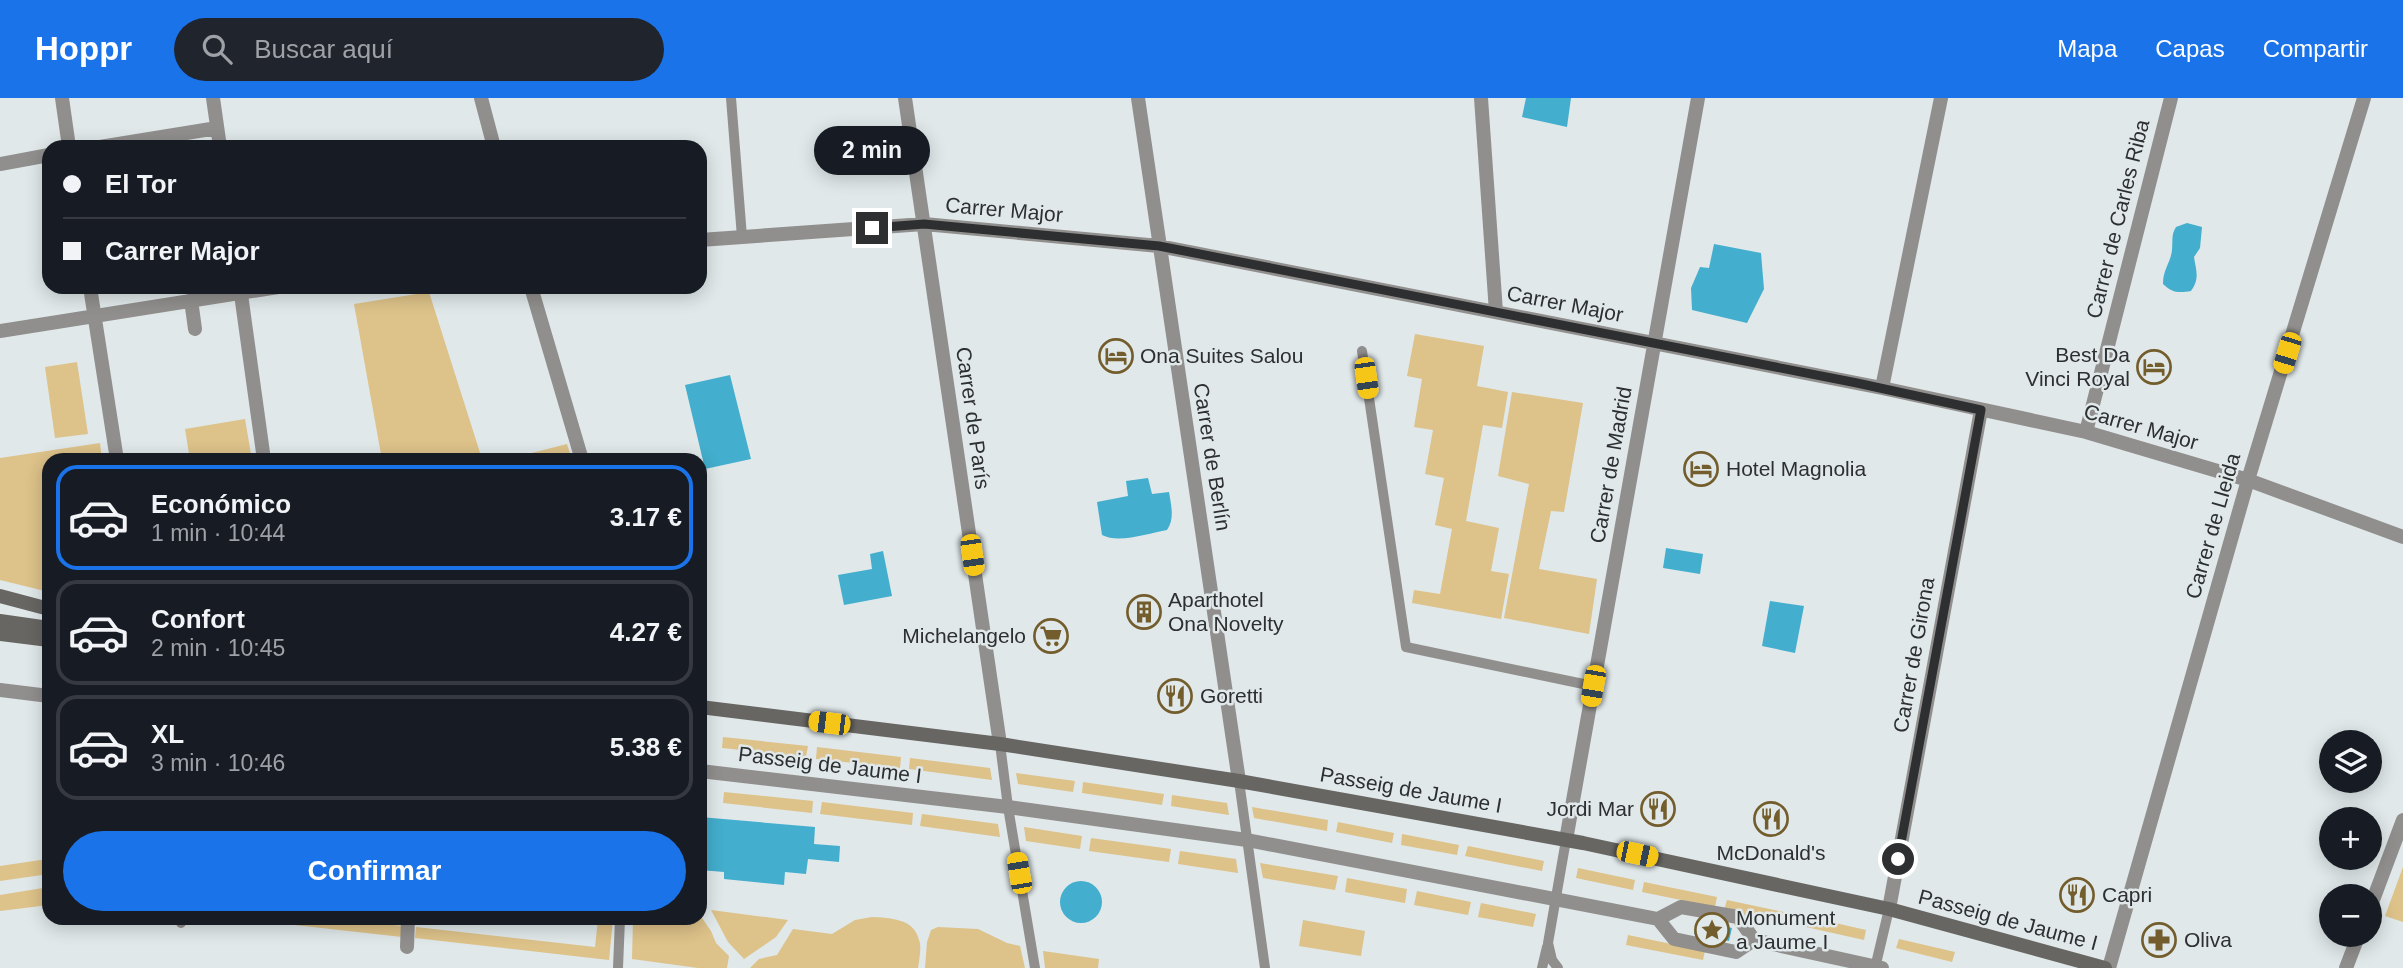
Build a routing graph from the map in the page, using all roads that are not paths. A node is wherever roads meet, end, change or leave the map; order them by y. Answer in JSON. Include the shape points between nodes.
{"nodes":[{"id":1,"x":62,"y":98,"type":"edge"},
{"id":2,"x":213,"y":98,"type":"edge"},
{"id":3,"x":481,"y":98,"type":"edge"},
{"id":4,"x":732,"y":98,"type":"edge"},
{"id":5,"x":905,"y":98,"type":"edge"},
{"id":6,"x":1138,"y":98,"type":"edge"},
{"id":7,"x":1481,"y":98,"type":"edge"},
{"id":8,"x":1699,"y":98,"type":"edge"},
{"id":9,"x":1941,"y":98,"type":"edge"},
{"id":10,"x":2171,"y":98,"type":"edge"},
{"id":11,"x":2364,"y":98,"type":"edge"},
{"id":12,"x":217,"y":128,"type":"junction"},
{"id":13,"x":68,"y":140,"type":"edge"},
{"id":14,"x":143,"y":140,"type":"edge"},
{"id":15,"x":219,"y":140,"type":"edge"},
{"id":16,"x":492,"y":140,"type":"edge"},
{"id":17,"x":42,"y":156,"type":"edge"},
{"id":18,"x":0,"y":164,"type":"edge"},
{"id":19,"x":924,"y":224,"type":"junction"},
{"id":20,"x":742,"y":237,"type":"junction"},
{"id":21,"x":707,"y":240,"type":"edge"},
{"id":22,"x":1159,"y":246,"type":"junction"},
{"id":23,"x":91,"y":294,"type":"edge"},
{"id":24,"x":220,"y":294,"type":"edge"},
{"id":25,"x":241,"y":294,"type":"edge"},
{"id":26,"x":533,"y":294,"type":"edge"},
{"id":27,"x":191,"y":300,"type":"junction"},
{"id":28,"x":1496,"y":312,"type":"junction"},
{"id":29,"x":95,"y":317,"type":"junction"},
{"id":30,"x":195,"y":329,"type":"dead end"},
{"id":31,"x":0,"y":331,"type":"edge"},
{"id":32,"x":1654,"y":344,"type":"junction"},
{"id":33,"x":1362,"y":351,"type":"dead end"},
{"id":34,"x":1882,"y":388,"type":"junction"},
{"id":35,"x":1981,"y":410,"type":"junction"},
{"id":36,"x":2086,"y":432,"type":"junction"},
{"id":37,"x":116,"y":453,"type":"edge"},
{"id":38,"x":263,"y":453,"type":"edge"},
{"id":39,"x":580,"y":453,"type":"edge"},
{"id":40,"x":2248,"y":481,"type":"junction"},
{"id":41,"x":2403,"y":537,"type":"edge"},
{"id":42,"x":0,"y":596,"type":"edge"},
{"id":43,"x":0,"y":606,"type":"edge"},
{"id":44,"x":42,"y":607,"type":"edge"},
{"id":45,"x":42,"y":615,"type":"edge"},
{"id":46,"x":0,"y":621,"type":"edge"},
{"id":47,"x":42,"y":627,"type":"edge"},
{"id":48,"x":0,"y":634,"type":"edge"},
{"id":49,"x":42,"y":639,"type":"edge"},
{"id":50,"x":1593,"y":686,"type":"junction"},
{"id":51,"x":0,"y":690,"type":"edge"},
{"id":52,"x":42,"y":695,"type":"edge"},
{"id":53,"x":707,"y":709,"type":"edge"},
{"id":54,"x":1000,"y":744,"type":"junction"},
{"id":55,"x":707,"y":772,"type":"edge"},
{"id":56,"x":1239,"y":781,"type":"junction"},
{"id":57,"x":1007,"y":807,"type":"junction"},
{"id":58,"x":2403,"y":820,"type":"edge"},
{"id":59,"x":1247,"y":840,"type":"junction"},
{"id":60,"x":1566,"y":840,"type":"junction"},
{"id":61,"x":2379,"y":884,"type":"edge"},
{"id":62,"x":1555,"y":898,"type":"junction"},
{"id":63,"x":1889,"y":909,"type":"junction"},
{"id":64,"x":1658,"y":919,"type":"junction"},
{"id":65,"x":408,"y":925,"type":"edge"},
{"id":66,"x":620,"y":925,"type":"edge"},
{"id":67,"x":1754,"y":940,"type":"junction"},
{"id":68,"x":1548,"y":943,"type":"junction"},
{"id":69,"x":407,"y":947,"type":"dead end"},
{"id":70,"x":2354,"y":947,"type":"edge"},
{"id":71,"x":1878,"y":967,"type":"edge"},
{"id":72,"x":618,"y":968,"type":"edge"},
{"id":73,"x":1035,"y":968,"type":"edge"},
{"id":74,"x":1265,"y":968,"type":"edge"},
{"id":75,"x":1542,"y":968,"type":"edge"},
{"id":76,"x":1558,"y":968,"type":"edge"},
{"id":77,"x":2107,"y":968,"type":"edge"},
{"id":78,"x":2346,"y":968,"type":"edge"}],
"edges":[{"from":1,"to":13,"type":"street"},
{"from":2,"to":12,"type":"street"},
{"from":3,"to":16,"type":"street"},
{"from":4,"to":20,"type":"lane"},
{"from":5,"to":19,"type":"street","name":"Carrer de París"},
{"from":6,"to":22,"type":"street","name":"Carrer de Berlín"},
{"from":7,"to":28,"type":"street"},
{"from":8,"to":32,"type":"street","name":"Carrer de Madrid"},
{"from":9,"to":34,"type":"street"},
{"from":10,"to":36,"type":"street","name":"Carrer de Carles Riba"},
{"from":11,"to":40,"type":"street","name":"Carrer de Lleida"},
{"from":12,"to":14,"type":"street"},
{"from":12,"to":15,"type":"street"},
{"from":17,"to":18,"type":"street"},
{"from":19,"to":20,"type":"street","name":"Carrer Major"},
{"from":19,"to":22,"type":"street","name":"Carrer Major"},
{"from":19,"to":54,"type":"street","name":"Carrer de París"},
{"from":20,"to":21,"type":"street","name":"Carrer Major"},
{"from":22,"to":28,"type":"street","name":"Carrer Major"},
{"from":22,"to":56,"type":"street","name":"Carrer de Berlín"},
{"from":23,"to":29,"type":"street"},
{"from":24,"to":27,"type":"street"},
{"from":25,"to":38,"type":"street"},
{"from":26,"to":39,"type":"street"},
{"from":27,"to":29,"type":"street"},
{"from":27,"to":30,"type":"street"},
{"from":28,"to":32,"type":"street","name":"Carrer Major"},
{"from":29,"to":31,"type":"street"},
{"from":29,"to":37,"type":"street"},
{"from":32,"to":34,"type":"street","name":"Carrer Major"},
{"from":32,"to":50,"type":"street","name":"Carrer de Madrid"},
{"from":33,"to":50,"type":"lane","via":[[1406,648]]},
{"from":34,"to":35,"type":"street","name":"Carrer Major"},
{"from":35,"to":36,"type":"street","name":"Carrer Major"},
{"from":35,"to":63,"type":"street","name":"Carrer de Girona"},
{"from":36,"to":40,"type":"street","name":"Carrer Major"},
{"from":40,"to":41,"type":"street","name":"Carrer Major"},
{"from":40,"to":77,"type":"street","name":"Carrer de Lleida"},
{"from":42,"to":44,"type":"street"},
{"from":43,"to":45,"type":"street"},
{"from":46,"to":47,"type":"street"},
{"from":48,"to":49,"type":"street"},
{"from":50,"to":60,"type":"street","name":"Carrer de Madrid"},
{"from":51,"to":52,"type":"street"},
{"from":53,"to":54,"type":"street","name":"Passeig de Jaume I"},
{"from":54,"to":56,"type":"street","name":"Passeig de Jaume I"},
{"from":54,"to":57,"type":"lane"},
{"from":55,"to":57,"type":"street","name":"Passeig de Jaume I"},
{"from":56,"to":59,"type":"lane"},
{"from":56,"to":60,"type":"street","name":"Passeig de Jaume I"},
{"from":57,"to":59,"type":"street","name":"Passeig de Jaume I"},
{"from":57,"to":73,"type":"lane"},
{"from":58,"to":61,"type":"street"},
{"from":59,"to":62,"type":"street","name":"Passeig de Jaume I"},
{"from":59,"to":74,"type":"lane"},
{"from":60,"to":62,"type":"lane"},
{"from":60,"to":63,"type":"street","name":"Passeig de Jaume I"},
{"from":62,"to":64,"type":"street","name":"Passeig de Jaume I"},
{"from":62,"to":68,"type":"lane"},
{"from":63,"to":71,"type":"lane"},
{"from":63,"to":77,"type":"street","name":"Passeig de Jaume I"},
{"from":64,"to":67,"type":"street","name":"Passeig de Jaume I","via":[[1674,939],[1736,952]]},
{"from":64,"to":67,"type":"street","name":"Passeig de Jaume I","via":[[1681,907],[1738,917]]},
{"from":65,"to":69,"type":"street"},
{"from":66,"to":72,"type":"lane"},
{"from":67,"to":71,"type":"street","name":"Passeig de Jaume I"},
{"from":68,"to":75,"type":"lane"},
{"from":68,"to":76,"type":"lane"},
{"from":70,"to":78,"type":"street"}]}
